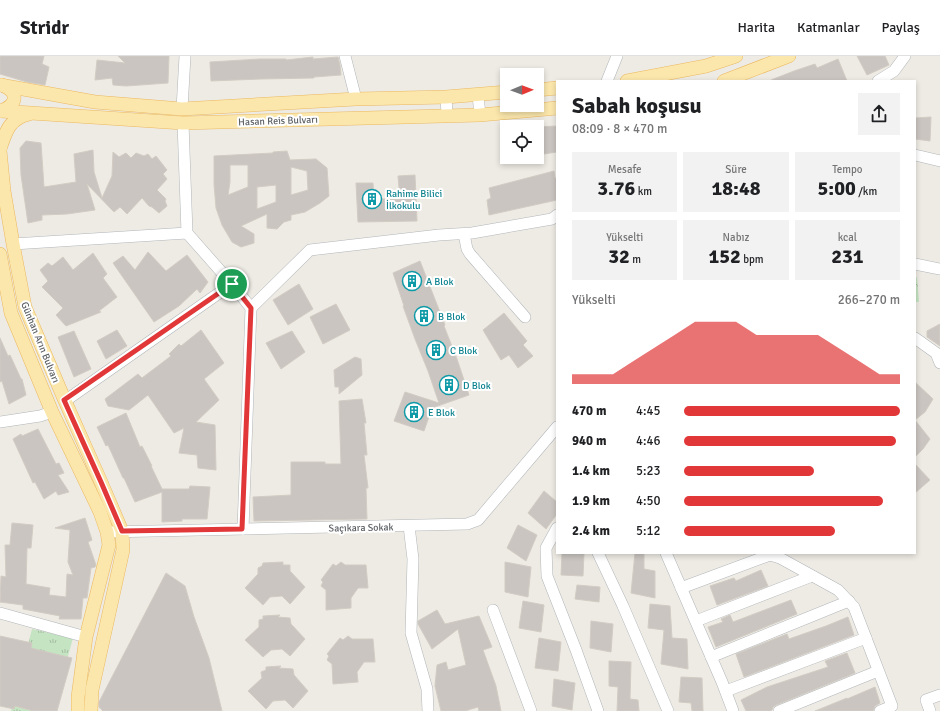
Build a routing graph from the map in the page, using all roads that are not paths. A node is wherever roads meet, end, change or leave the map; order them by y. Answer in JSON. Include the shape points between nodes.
{"nodes":[{"id":1,"x":185,"y":56,"type":"edge"},
{"id":2,"x":345,"y":56,"type":"edge"},
{"id":3,"x":617,"y":56,"type":"edge"},
{"id":4,"x":736,"y":56,"type":"edge"},
{"id":5,"x":789,"y":56,"type":"edge"},
{"id":6,"x":903,"y":57,"type":"edge"},
{"id":7,"x":606,"y":80,"type":"edge"},
{"id":8,"x":632,"y":80,"type":"edge"},
{"id":9,"x":727,"y":80,"type":"edge"},
{"id":10,"x":880,"y":80,"type":"edge"},
{"id":11,"x":1,"y":85,"type":"edge"},
{"id":12,"x":556,"y":88,"type":"edge"},
{"id":13,"x":544,"y":89,"type":"edge"},
{"id":14,"x":500,"y":93,"type":"edge"},
{"id":15,"x":478,"y":95,"type":"junction"},
{"id":16,"x":446,"y":97,"type":"junction"},
{"id":17,"x":356,"y":99,"type":"junction"},
{"id":18,"x":182,"y":108,"type":"junction"},
{"id":19,"x":556,"y":108,"type":"edge"},
{"id":20,"x":6,"y":109,"type":"edge"},
{"id":21,"x":34,"y":113,"type":"junction"},
{"id":22,"x":447,"y":115,"type":"junction"},
{"id":23,"x":480,"y":115,"type":"junction"},
{"id":24,"x":183,"y":123,"type":"junction"},
{"id":25,"x":0,"y":149,"type":"edge"},
{"id":26,"x":916,"y":155,"type":"edge"},
{"id":27,"x":940,"y":161,"type":"edge"},
{"id":28,"x":556,"y":216,"type":"edge"},
{"id":29,"x":187,"y":233,"type":"junction"},
{"id":30,"x":464,"y":234,"type":"junction"},
{"id":31,"x":13,"y":244,"type":"junction"},
{"id":32,"x":0,"y":254,"type":"edge"},
{"id":33,"x":916,"y":264,"type":"edge"},
{"id":34,"x":940,"y":269,"type":"edge"},
{"id":35,"x":232,"y":284,"type":"junction"},
{"id":36,"x":251,"y":308,"type":"junction"},
{"id":37,"x":525,"y":317,"type":"dead end"},
{"id":38,"x":916,"y":339,"type":"edge"},
{"id":39,"x":940,"y":363,"type":"edge"},
{"id":40,"x":64,"y":400,"type":"junction"},
{"id":41,"x":52,"y":412,"type":"junction"},
{"id":42,"x":0,"y":422,"type":"edge"},
{"id":43,"x":556,"y":428,"type":"edge"},
{"id":44,"x":409,"y":526,"type":"junction"},
{"id":45,"x":242,"y":529,"type":"junction"},
{"id":46,"x":556,"y":530,"type":"edge"},
{"id":47,"x":122,"y":531,"type":"junction"},
{"id":48,"x":107,"y":532,"type":"junction"},
{"id":49,"x":598,"y":554,"type":"edge"},
{"id":50,"x":666,"y":554,"type":"edge"},
{"id":51,"x":812,"y":576,"type":"junction"},
{"id":52,"x":681,"y":588,"type":"junction"},
{"id":53,"x":849,"y":602,"type":"junction"},
{"id":54,"x":493,"y":610,"type":"dead end"},
{"id":55,"x":0,"y":613,"type":"edge"},
{"id":56,"x":696,"y":621,"type":"junction"},
{"id":57,"x":86,"y":637,"type":"junction"},
{"id":58,"x":866,"y":638,"type":"junction"},
{"id":59,"x":711,"y":657,"type":"junction"},
{"id":60,"x":878,"y":671,"type":"junction"},
{"id":61,"x":726,"y":692,"type":"junction"},
{"id":62,"x":940,"y":695,"type":"edge"},
{"id":63,"x":78,"y":711,"type":"edge"},
{"id":64,"x":91,"y":711,"type":"edge"},
{"id":65,"x":428,"y":711,"type":"edge"},
{"id":66,"x":531,"y":711,"type":"edge"},
{"id":67,"x":598,"y":711,"type":"edge"},
{"id":68,"x":668,"y":711,"type":"edge"},
{"id":69,"x":733,"y":711,"type":"edge"},
{"id":70,"x":779,"y":711,"type":"edge"},
{"id":71,"x":880,"y":711,"type":"edge"},
{"id":72,"x":930,"y":711,"type":"edge"}],
"edges":[{"from":1,"to":18,"type":"street"},
{"from":2,"to":17,"type":"street"},
{"from":3,"to":7,"type":"street"},
{"from":4,"to":8,"type":"main road","via":[[706,66]]},
{"from":5,"to":9,"type":"main road"},
{"from":6,"to":10,"type":"street","via":[[894,71]]},
{"from":11,"to":18,"type":"main road","name":"Hasan Reis Bulvarı","via":[[95,102]]},
{"from":11,"to":20,"type":"main road","via":[[11,90],[14,95]]},
{"from":12,"to":13,"type":"main road"},
{"from":14,"to":15,"type":"main road","name":"Hasan Reis Bulvarı"},
{"from":15,"to":16,"type":"main road","name":"Hasan Reis Bulvarı"},
{"from":15,"to":23,"type":"street"},
{"from":16,"to":17,"type":"main road","name":"Hasan Reis Bulvarı"},
{"from":16,"to":22,"type":"street"},
{"from":17,"to":18,"type":"main road","name":"Hasan Reis Bulvarı"},
{"from":19,"to":23,"type":"main road","name":"Hasan Reis Bulvarı"},
{"from":20,"to":21,"type":"main road","name":"Hasan Reis Bulvarı"},
{"from":20,"to":25,"type":"main road"},
{"from":21,"to":24,"type":"main road","name":"Hasan Reis Bulvarı"},
{"from":21,"to":25,"type":"main road","name":"Günhan Arın Bulvarı","via":[[13,121],[6,131]]},
{"from":22,"to":23,"type":"main road","name":"Hasan Reis Bulvarı"},
{"from":22,"to":24,"type":"main road","name":"Hasan Reis Bulvarı"},
{"from":24,"to":29,"type":"street"},
{"from":25,"to":31,"type":"main road","name":"Günhan Arın Bulvarı"},
{"from":26,"to":27,"type":"street"},
{"from":28,"to":30,"type":"street"},
{"from":29,"to":31,"type":"street"},
{"from":29,"to":35,"type":"street"},
{"from":30,"to":36,"type":"street","via":[[439,234],[310,250]]},
{"from":30,"to":37,"type":"street","via":[[470,254]]},
{"from":31,"to":40,"type":"main road","name":"Günhan Arın Bulvarı","via":[[25,307]]},
{"from":32,"to":41,"type":"main road","name":"Günhan Arın Bulvarı","via":[[11,313]]},
{"from":33,"to":34,"type":"street"},
{"from":35,"to":36,"type":"street"},
{"from":35,"to":40,"type":"street"},
{"from":36,"to":45,"type":"street"},
{"from":38,"to":39,"type":"street","via":[[936,353]]},
{"from":40,"to":47,"type":"main road","name":"Günhan Arın Bulvarı"},
{"from":41,"to":42,"type":"street"},
{"from":41,"to":48,"type":"main road","name":"Günhan Arın Bulvarı"},
{"from":43,"to":44,"type":"street","name":"Saçıkara Sokak","via":[[478,520],[467,524]]},
{"from":44,"to":45,"type":"street","name":"Saçıkara Sokak"},
{"from":44,"to":65,"type":"street","via":[[413,559],[411,633],[427,689]]},
{"from":45,"to":47,"type":"street","name":"Saçıkara Sokak"},
{"from":46,"to":67,"type":"street","via":[[546,548],[547,576]]},
{"from":47,"to":48,"type":"street","name":"Saçıkara Sokak"},
{"from":47,"to":64,"type":"main road","name":"Günhan Arın Bulvarı","via":[[124,550],[92,690]]},
{"from":48,"to":57,"type":"main road","name":"Günhan Arın Bulvarı","via":[[110,545]]},
{"from":49,"to":68,"type":"street"},
{"from":50,"to":52,"type":"street"},
{"from":51,"to":52,"type":"street","via":[[770,555]]},
{"from":51,"to":53,"type":"street","via":[[838,590]]},
{"from":51,"to":56,"type":"street"},
{"from":52,"to":56,"type":"street"},
{"from":53,"to":58,"type":"street","via":[[854,607]]},
{"from":53,"to":59,"type":"street"},
{"from":54,"to":66,"type":"street"},
{"from":55,"to":57,"type":"street"},
{"from":56,"to":59,"type":"street"},
{"from":57,"to":63,"type":"main road","name":"Günhan Arın Bulvarı"},
{"from":58,"to":60,"type":"street"},
{"from":58,"to":61,"type":"street"},
{"from":59,"to":61,"type":"street"},
{"from":60,"to":70,"type":"street"},
{"from":60,"to":71,"type":"street","via":[[892,706]]},
{"from":61,"to":69,"type":"street"},
{"from":62,"to":72,"type":"street","via":[[926,700]]}]}
